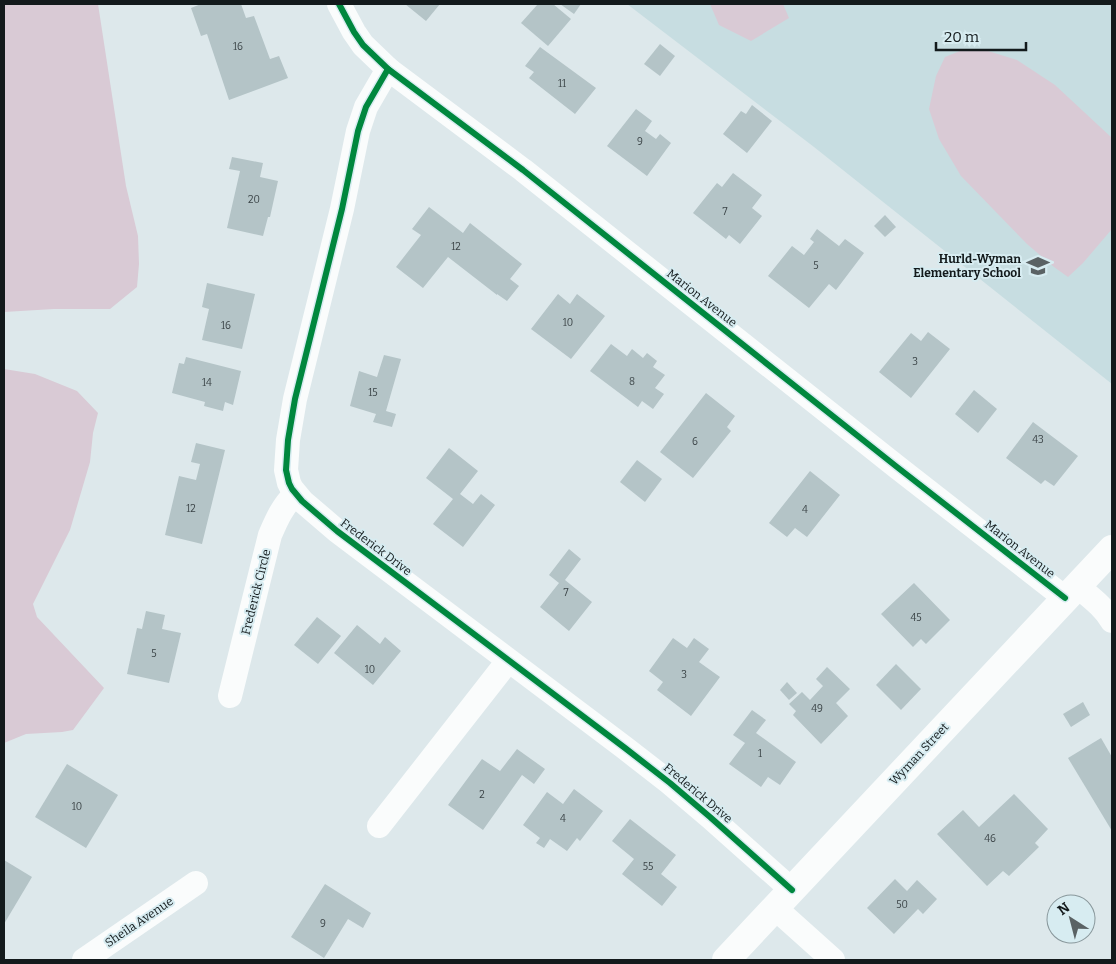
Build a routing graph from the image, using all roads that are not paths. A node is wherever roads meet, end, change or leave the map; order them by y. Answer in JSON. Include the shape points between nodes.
{"nodes":[{"id":1,"x":339,"y":4,"type":"edge"},
{"id":2,"x":388,"y":69,"type":"junction"},
{"id":3,"x":295,"y":494,"type":"junction"},
{"id":4,"x":1112,"y":549,"type":"edge"},
{"id":5,"x":1071,"y":592,"type":"junction"},
{"id":6,"x":1112,"y":621,"type":"edge"},
{"id":7,"x":508,"y":661,"type":"junction"},
{"id":8,"x":230,"y":696,"type":"dead end"},
{"id":9,"x":379,"y":826,"type":"dead end"},
{"id":10,"x":196,"y":883,"type":"dead end"},
{"id":11,"x":783,"y":899,"type":"junction"},
{"id":12,"x":84,"y":960,"type":"edge"},
{"id":13,"x":726,"y":960,"type":"edge"},
{"id":14,"x":833,"y":960,"type":"edge"}],
"edges":[{"from":1,"to":2,"type":"street","name":"Marion Avenue","via":[[363,44]]},
{"from":2,"to":3,"type":"street","name":"Frederick Drive","via":[[366,107],[358,131],[295,400],[286,470]]},
{"from":2,"to":5,"type":"street","name":"Marion Avenue","via":[[523,170],[889,461]]},
{"from":3,"to":7,"type":"street","name":"Frederick Drive","via":[[337,531]]},
{"from":3,"to":8,"type":"street","name":"Frederick Circle","via":[[280,512],[270,535]]},
{"from":4,"to":5,"type":"street","name":"Wyman Street"},
{"from":5,"to":6,"type":"street","name":"Marion Avenue","via":[[1098,603]]},
{"from":5,"to":11,"type":"street","name":"Wyman Street"},
{"from":7,"to":9,"type":"street"},
{"from":7,"to":11,"type":"street","name":"Frederick Drive","via":[[670,783]]},
{"from":10,"to":12,"type":"street","name":"Sheila Avenue"},
{"from":11,"to":13,"type":"street","name":"Wyman Street"},
{"from":11,"to":14,"type":"street","name":"Frederick Drive"}]}
